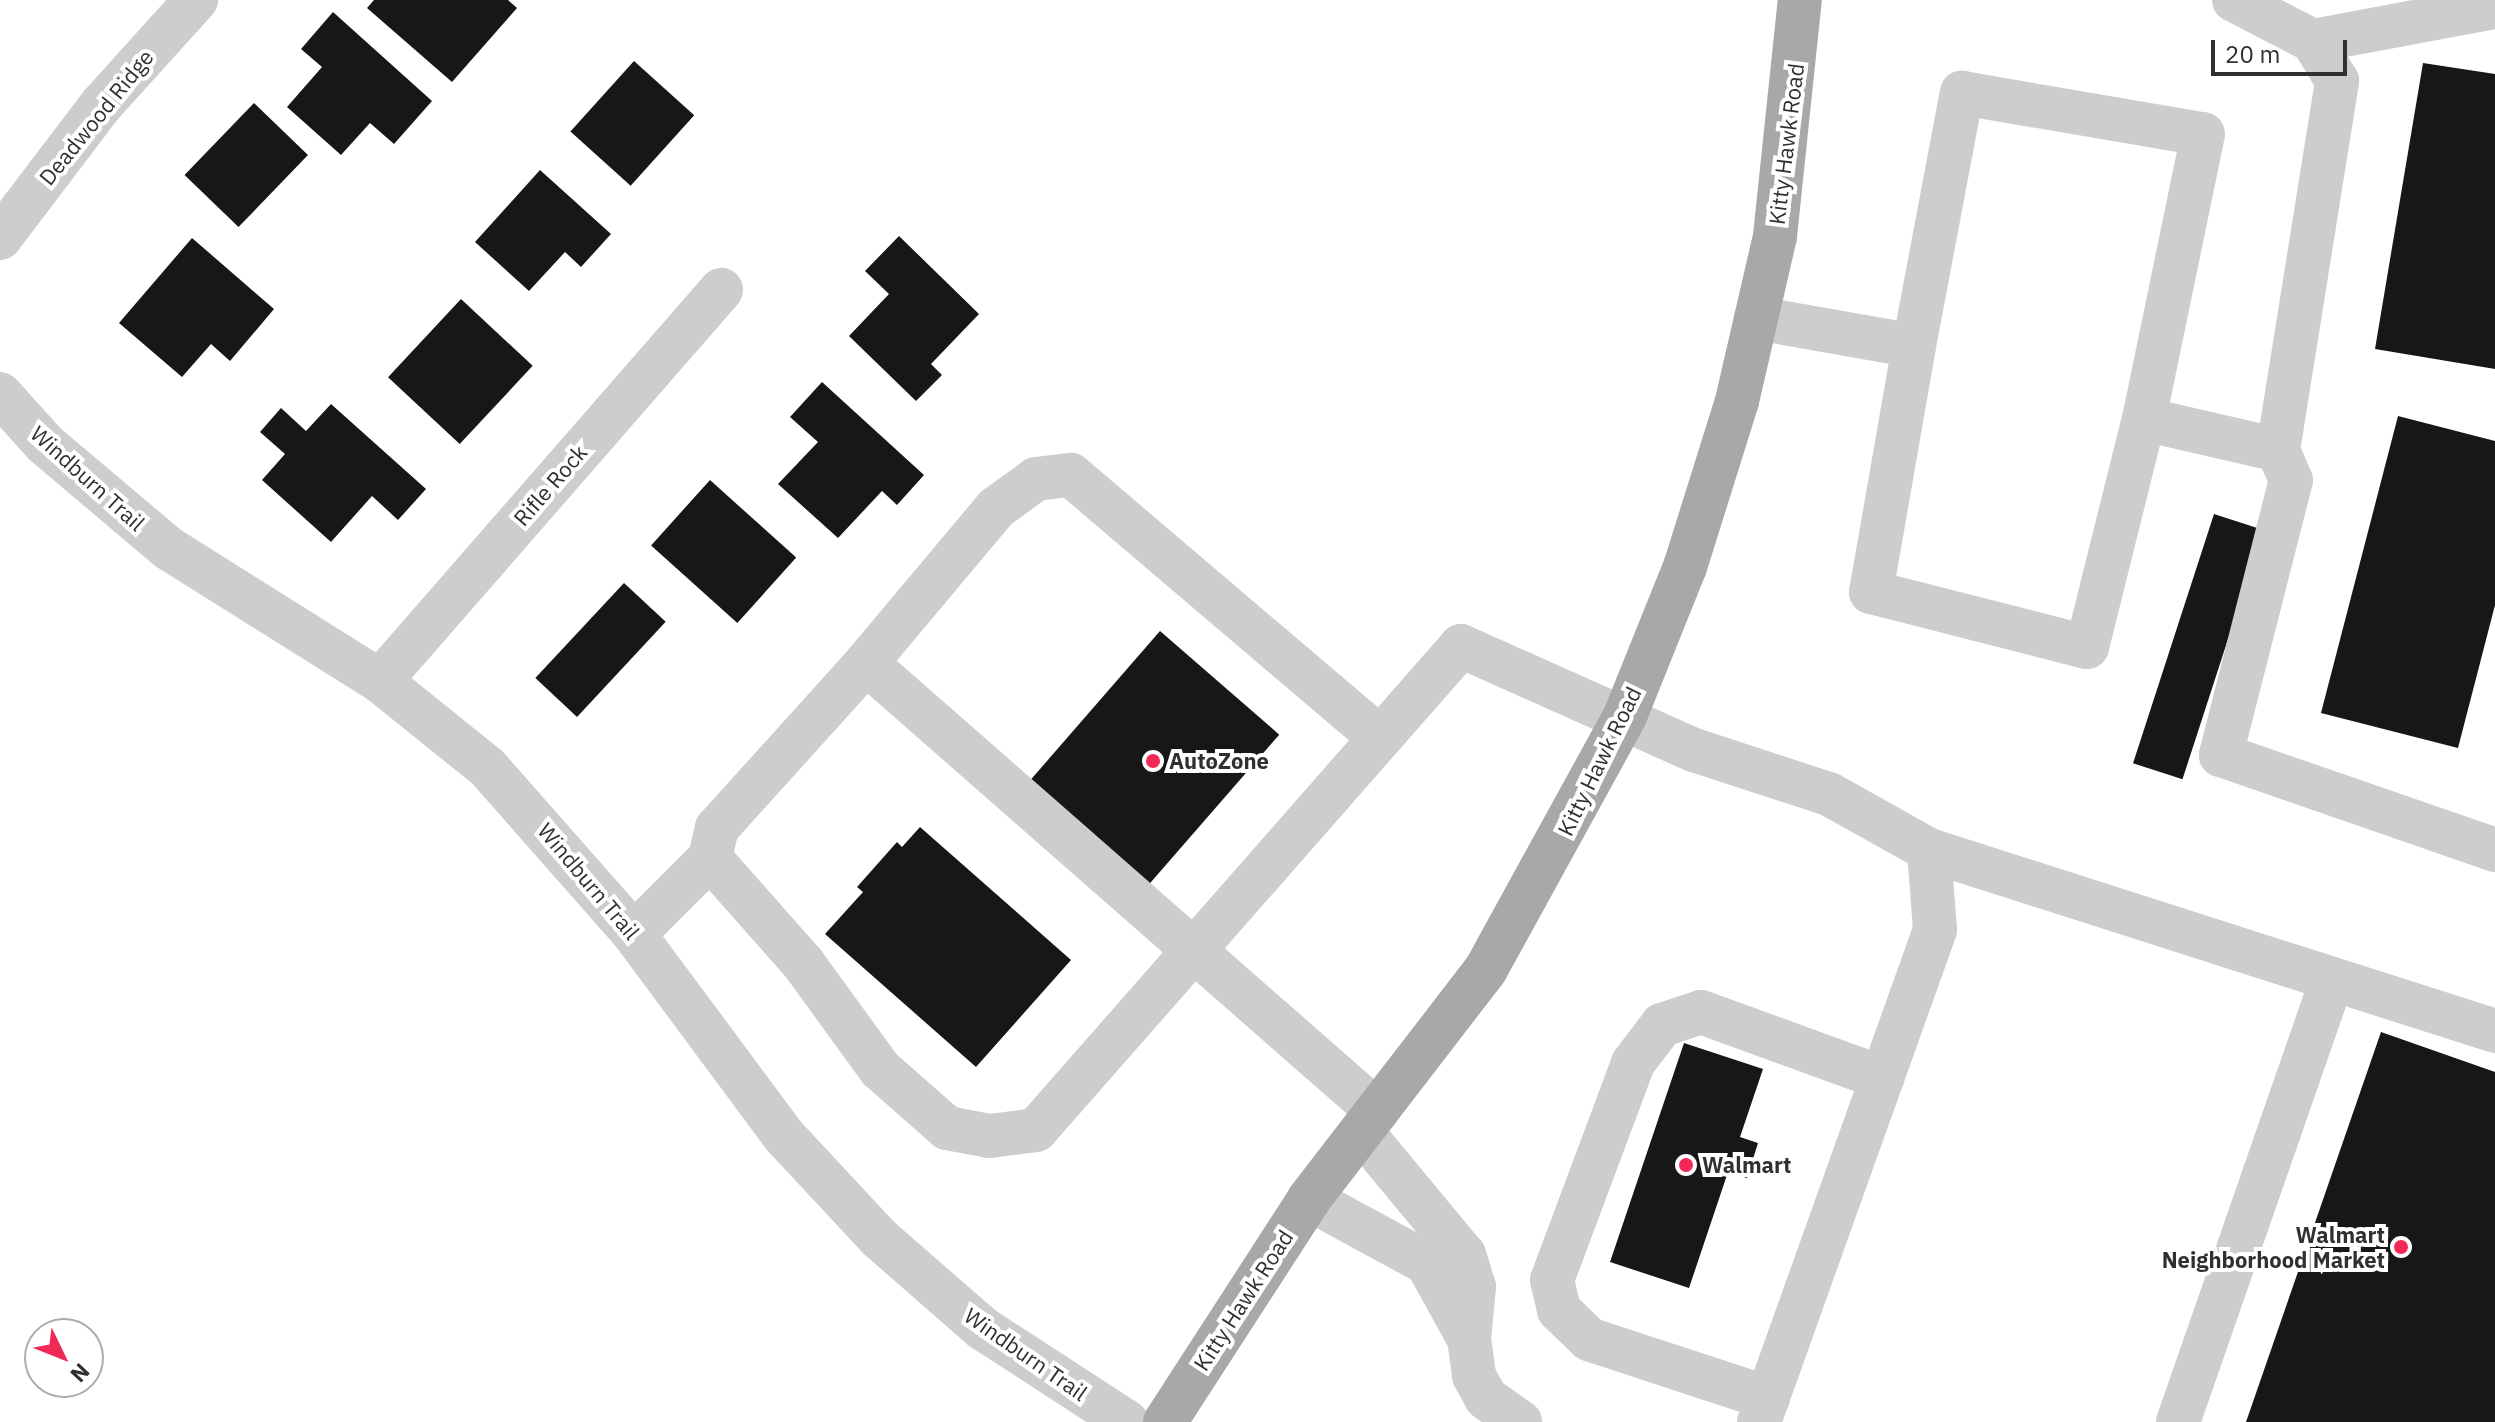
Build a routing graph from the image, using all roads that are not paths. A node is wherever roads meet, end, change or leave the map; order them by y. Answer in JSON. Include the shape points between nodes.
{"nodes":[{"id":1,"x":196,"y":0,"type":"edge"},
{"id":2,"x":1800,"y":0,"type":"edge"},
{"id":3,"x":2234,"y":0,"type":"edge"},
{"id":4,"x":2495,"y":7,"type":"edge"},
{"id":5,"x":2313,"y":41,"type":"junction"},
{"id":6,"x":0,"y":238,"type":"edge"},
{"id":7,"x":721,"y":290,"type":"dead end"},
{"id":8,"x":1756,"y":318,"type":"junction"},
{"id":9,"x":1914,"y":346,"type":"junction"},
{"id":10,"x":0,"y":394,"type":"edge"},
{"id":11,"x":2144,"y":419,"type":"junction"},
{"id":12,"x":2278,"y":450,"type":"junction"},
{"id":13,"x":866,"y":663,"type":"junction"},
{"id":14,"x":380,"y":681,"type":"junction"},
{"id":15,"x":1625,"y":716,"type":"junction"},
{"id":16,"x":1379,"y":737,"type":"junction"},
{"id":17,"x":1929,"y":850,"type":"junction"},
{"id":18,"x":2495,"y":850,"type":"edge"},
{"id":19,"x":710,"y":858,"type":"junction"},
{"id":20,"x":634,"y":934,"type":"junction"},
{"id":21,"x":1191,"y":947,"type":"junction"},
{"id":22,"x":2332,"y":980,"type":"junction"},
{"id":23,"x":2495,"y":1031,"type":"edge"},
{"id":24,"x":1882,"y":1078,"type":"junction"},
{"id":25,"x":1370,"y":1122,"type":"junction"},
{"id":26,"x":1309,"y":1199,"type":"junction"},
{"id":27,"x":1469,"y":1339,"type":"junction"},
{"id":28,"x":1763,"y":1410,"type":"edge"},
{"id":29,"x":1127,"y":1422,"type":"edge"},
{"id":30,"x":1165,"y":1422,"type":"edge"},
{"id":31,"x":1520,"y":1422,"type":"edge"},
{"id":32,"x":2178,"y":1422,"type":"edge"}],
"edges":[{"from":1,"to":6,"type":"street","name":"Deadwood Ridge","via":[[101,105]]},
{"from":2,"to":8,"type":"main road","name":"Kitty Hawk Road","via":[[1775,236]]},
{"from":3,"to":5,"type":"street"},
{"from":4,"to":5,"type":"street"},
{"from":5,"to":12,"type":"street","via":[[2337,81]]},
{"from":7,"to":14,"type":"street","name":"Rifle Rock"},
{"from":8,"to":9,"type":"street"},
{"from":8,"to":15,"type":"main road","name":"Kitty Hawk Road","via":[[1685,567]]},
{"from":9,"to":11,"type":"street","via":[[1871,592],[2087,647]]},
{"from":9,"to":11,"type":"street","via":[[1962,93],[2203,134]]},
{"from":10,"to":14,"type":"street","name":"Windburn Trail","via":[[45,444],[168,548]]},
{"from":11,"to":12,"type":"street"},
{"from":12,"to":18,"type":"street","via":[[2291,480],[2221,755]]},
{"from":13,"to":16,"type":"street","via":[[996,508],[1036,479],[1071,475]]},
{"from":13,"to":19,"type":"street","via":[[717,828]]},
{"from":13,"to":21,"type":"street"},
{"from":14,"to":20,"type":"street","name":"Windburn Trail","via":[[487,767]]},
{"from":15,"to":16,"type":"street","via":[[1461,646]]},
{"from":15,"to":17,"type":"street","via":[[1694,750],[1829,794]]},
{"from":15,"to":25,"type":"main road","name":"Kitty Hawk Road","via":[[1486,969]]},
{"from":16,"to":21,"type":"street"},
{"from":17,"to":22,"type":"street"},
{"from":17,"to":24,"type":"street","via":[[1935,930]]},
{"from":19,"to":20,"type":"street"},
{"from":19,"to":21,"type":"street","via":[[803,963],[880,1069],[947,1128],[990,1136],[1036,1130]]},
{"from":20,"to":29,"type":"street","name":"Windburn Trail","via":[[784,1136],[879,1238],[982,1328]]},
{"from":21,"to":25,"type":"street"},
{"from":22,"to":23,"type":"street"},
{"from":22,"to":32,"type":"street"},
{"from":24,"to":28,"type":"street"},
{"from":24,"to":28,"type":"street","via":[[1701,1012],[1662,1025],[1633,1063],[1552,1280],[1559,1310],[1589,1339]]},
{"from":25,"to":26,"type":"main road","name":"Kitty Hawk Road"},
{"from":25,"to":27,"type":"street","via":[[1464,1255],[1474,1287]]},
{"from":26,"to":27,"type":"street","via":[[1427,1263]]},
{"from":26,"to":30,"type":"main road","name":"Kitty Hawk Road"},
{"from":27,"to":31,"type":"street","via":[[1474,1376],[1486,1398]]}]}
